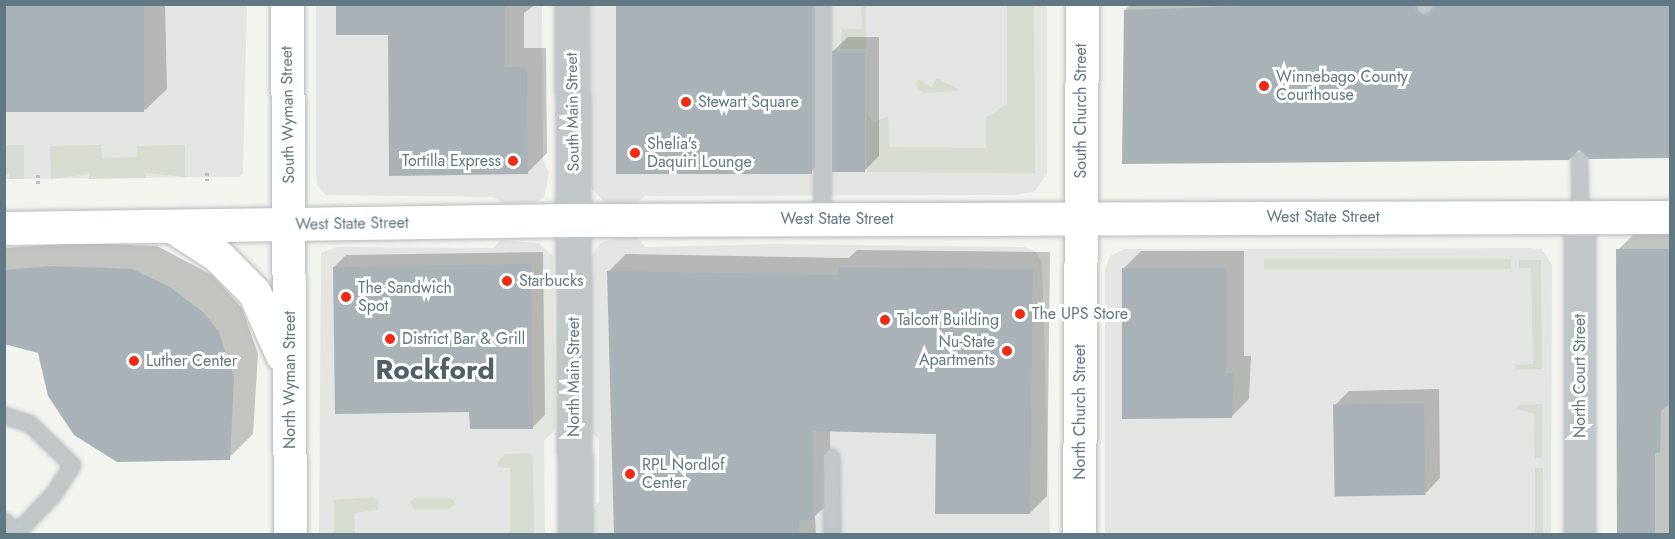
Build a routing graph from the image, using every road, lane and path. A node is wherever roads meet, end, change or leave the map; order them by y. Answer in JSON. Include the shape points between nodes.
{"nodes":[{"id":1,"x":287,"y":4,"type":"edge"},
{"id":2,"x":572,"y":4,"type":"edge"},
{"id":3,"x":822,"y":4,"type":"edge"},
{"id":4,"x":1082,"y":4,"type":"edge"},
{"id":5,"x":1580,"y":160,"type":"dead end"},
{"id":6,"x":207,"y":173,"type":"dead end"},
{"id":7,"x":38,"y":175,"type":"dead end"},
{"id":8,"x":207,"y":181,"type":"dead end"},
{"id":9,"x":38,"y":185,"type":"dead end"},
{"id":10,"x":1671,"y":217,"type":"edge"},
{"id":11,"x":1080,"y":218,"type":"junction"},
{"id":12,"x":1580,"y":218,"type":"junction"},
{"id":13,"x":573,"y":220,"type":"junction"},
{"id":14,"x":822,"y":220,"type":"junction"},
{"id":15,"x":290,"y":225,"type":"junction"},
{"id":16,"x":172,"y":226,"type":"junction"},
{"id":17,"x":4,"y":228,"type":"edge"},
{"id":18,"x":290,"y":381,"type":"junction"},
{"id":19,"x":4,"y":415,"type":"edge"},
{"id":20,"x":831,"y":457,"type":"dead end"},
{"id":21,"x":12,"y":529,"type":"edge"},
{"id":22,"x":290,"y":534,"type":"edge"},
{"id":23,"x":575,"y":534,"type":"edge"},
{"id":24,"x":832,"y":534,"type":"edge"},
{"id":25,"x":1079,"y":534,"type":"edge"},
{"id":26,"x":1580,"y":534,"type":"edge"}],
"edges":[{"from":1,"to":15,"type":"main road","name":"South Wyman Street"},
{"from":2,"to":13,"type":"street","name":"South Main Street"},
{"from":3,"to":14,"type":"lane"},
{"from":4,"to":11,"type":"main road","name":"South Church Street"},
{"from":5,"to":12,"type":"lane"},
{"from":6,"to":8,"type":"path"},
{"from":7,"to":9,"type":"path"},
{"from":10,"to":12,"type":"main road","name":"West State Street"},
{"from":11,"to":12,"type":"main road","name":"West State Street"},
{"from":11,"to":14,"type":"main road","name":"West State Street"},
{"from":11,"to":25,"type":"main road","name":"North Church Street"},
{"from":12,"to":26,"type":"street","name":"North Court Street"},
{"from":13,"to":14,"type":"main road","name":"West State Street"},
{"from":13,"to":15,"type":"main road","name":"West State Street"},
{"from":13,"to":23,"type":"street","name":"North Main Street"},
{"from":15,"to":16,"type":"main road","name":"West State Street"},
{"from":15,"to":18,"type":"main road","name":"North Wyman Street"},
{"from":16,"to":17,"type":"main road","name":"West State Street"},
{"from":16,"to":18,"type":"main road","via":[[218,255],[254,292],[267,315]]},
{"from":18,"to":22,"type":"main road","name":"North Wyman Street"},
{"from":19,"to":21,"type":"lane","via":[[12,414],[29,423],[72,465],[54,493]]},
{"from":20,"to":24,"type":"lane"}]}
